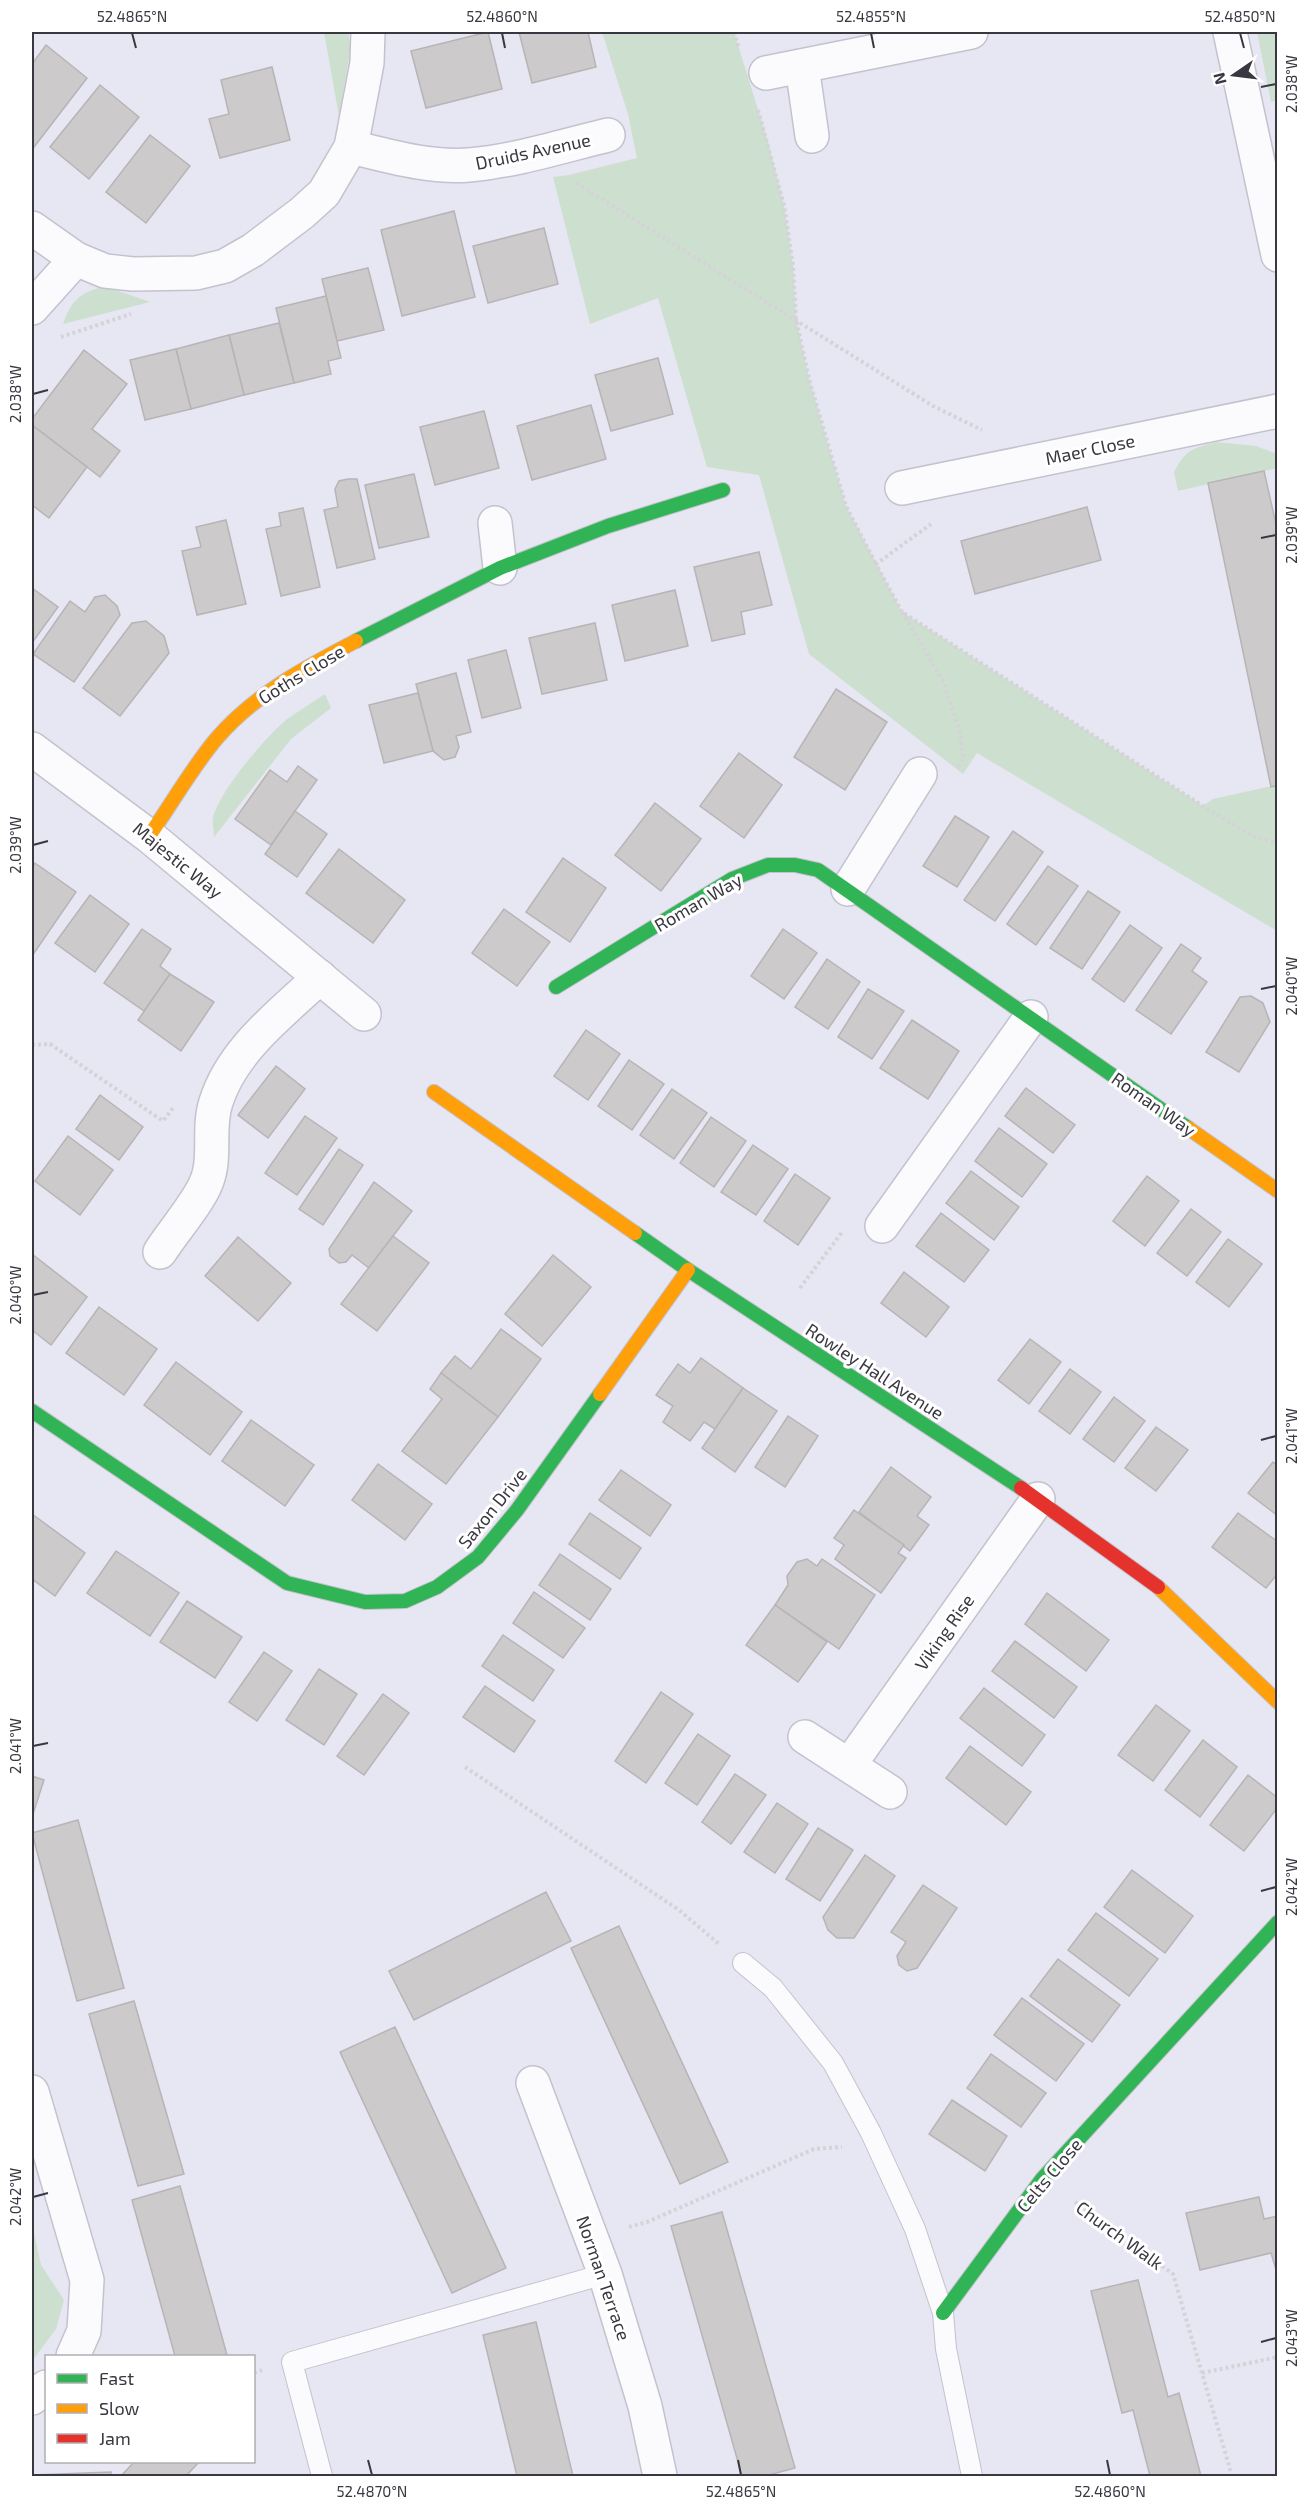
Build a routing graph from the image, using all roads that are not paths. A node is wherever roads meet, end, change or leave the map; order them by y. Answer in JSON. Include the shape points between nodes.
{"nodes":[{"id":1,"x":368,"y":32,"type":"edge"},
{"id":2,"x":970,"y":32,"type":"edge"},
{"id":3,"x":1230,"y":32,"type":"edge"},
{"id":4,"x":802,"y":66,"type":"junction"},
{"id":5,"x":760,"y":88,"type":"road end"},
{"id":6,"x":608,"y":135,"type":"dead end"},
{"id":7,"x":812,"y":136,"type":"dead end"},
{"id":8,"x":351,"y":147,"type":"junction"},
{"id":9,"x":32,"y":228,"type":"edge"},
{"id":10,"x":1278,"y":255,"type":"edge"},
{"id":11,"x":76,"y":259,"type":"junction"},
{"id":12,"x":32,"y":308,"type":"edge"},
{"id":13,"x":1278,"y":411,"type":"edge"},
{"id":14,"x":902,"y":488,"type":"dead end"},
{"id":15,"x":723,"y":490,"type":"dead end"},
{"id":16,"x":495,"y":523,"type":"dead end"},
{"id":17,"x":500,"y":568,"type":"junction"},
{"id":18,"x":32,"y":749,"type":"edge"},
{"id":19,"x":936,"y":775,"type":"road end"},
{"id":20,"x":149,"y":836,"type":"junction"},
{"id":21,"x":848,"y":888,"type":"junction"},
{"id":22,"x":320,"y":977,"type":"junction"},
{"id":23,"x":556,"y":987,"type":"dead end"},
{"id":24,"x":364,"y":1014,"type":"dead end"},
{"id":25,"x":1030,"y":1017,"type":"junction"},
{"id":26,"x":434,"y":1092,"type":"dead end"},
{"id":27,"x":1278,"y":1191,"type":"edge"},
{"id":28,"x":882,"y":1226,"type":"dead end"},
{"id":29,"x":160,"y":1252,"type":"dead end"},
{"id":30,"x":688,"y":1270,"type":"junction"},
{"id":31,"x":32,"y":1411,"type":"edge"},
{"id":32,"x":1038,"y":1499,"type":"junction"},
{"id":33,"x":1275,"y":1695,"type":"edge"},
{"id":34,"x":805,"y":1737,"type":"dead end"},
{"id":35,"x":850,"y":1764,"type":"junction"},
{"id":36,"x":890,"y":1792,"type":"dead end"},
{"id":37,"x":1278,"y":1922,"type":"edge"},
{"id":38,"x":743,"y":1963,"type":"road end"},
{"id":39,"x":533,"y":2083,"type":"dead end"},
{"id":40,"x":32,"y":2092,"type":"edge"},
{"id":41,"x":605,"y":2274,"type":"junction"},
{"id":42,"x":943,"y":2313,"type":"junction"},
{"id":43,"x":73,"y":2355,"type":"edge"},
{"id":44,"x":45,"y":2388,"type":"edge"},
{"id":45,"x":32,"y":2397,"type":"edge"},
{"id":46,"x":322,"y":2476,"type":"edge"},
{"id":47,"x":660,"y":2476,"type":"edge"},
{"id":48,"x":972,"y":2476,"type":"edge"}],
"edges":[{"from":1,"to":8,"type":"street","via":[[367,63]]},
{"from":2,"to":4,"type":"street"},
{"from":3,"to":10,"type":"street"},
{"from":4,"to":5,"type":"street"},
{"from":4,"to":7,"type":"street"},
{"from":6,"to":8,"type":"street","name":"Druids Avenue","via":[[520,157],[467,165],[429,164]]},
{"from":8,"to":11,"type":"street","via":[[324,193],[253,250],[225,266],[196,273],[165,274],[105,271]]},
{"from":9,"to":11,"type":"street"},
{"from":11,"to":12,"type":"street"},
{"from":13,"to":14,"type":"street","name":"Maer Close"},
{"from":15,"to":17,"type":"street","name":"Goths Close","via":[[608,526]]},
{"from":16,"to":17,"type":"street"},
{"from":17,"to":20,"type":"street","name":"Goths Close","via":[[308,666],[253,703],[217,738]]},
{"from":18,"to":20,"type":"street","name":"Majestic Way"},
{"from":19,"to":21,"type":"street"},
{"from":20,"to":22,"type":"street","name":"Majestic Way"},
{"from":21,"to":23,"type":"street","name":"Roman Way","via":[[818,870],[768,865],[732,879]]},
{"from":21,"to":25,"type":"street","name":"Roman Way"},
{"from":22,"to":24,"type":"street","name":"Majestic Way"},
{"from":22,"to":29,"type":"street","via":[[255,1039],[228,1076],[215,1103],[206,1183]]},
{"from":25,"to":27,"type":"street","name":"Roman Way"},
{"from":25,"to":28,"type":"street"},
{"from":26,"to":30,"type":"street","name":"Rowley Hall Avenue"},
{"from":30,"to":31,"type":"street","name":"Saxon Drive","via":[[517,1510],[478,1557],[437,1587],[405,1601],[365,1602],[287,1583]]},
{"from":30,"to":32,"type":"street","name":"Rowley Hall Avenue"},
{"from":32,"to":33,"type":"street","name":"Rowley Hall Avenue","via":[[1149,1578]]},
{"from":32,"to":35,"type":"street","name":"Viking Rise"},
{"from":34,"to":35,"type":"street"},
{"from":35,"to":36,"type":"street"},
{"from":37,"to":42,"type":"street","name":"Celts Close","via":[[1042,2178]]},
{"from":38,"to":42,"type":"lane","via":[[773,1988],[833,2063],[915,2229]]},
{"from":39,"to":41,"type":"street","name":"Norman Terrace"},
{"from":40,"to":43,"type":"street","via":[[87,2280],[84,2331]]},
{"from":41,"to":46,"type":"lane","via":[[292,2362]]},
{"from":41,"to":47,"type":"street","name":"Norman Terrace","via":[[645,2406]]},
{"from":42,"to":48,"type":"lane","via":[[946,2349]]},
{"from":44,"to":45,"type":"street"}]}
